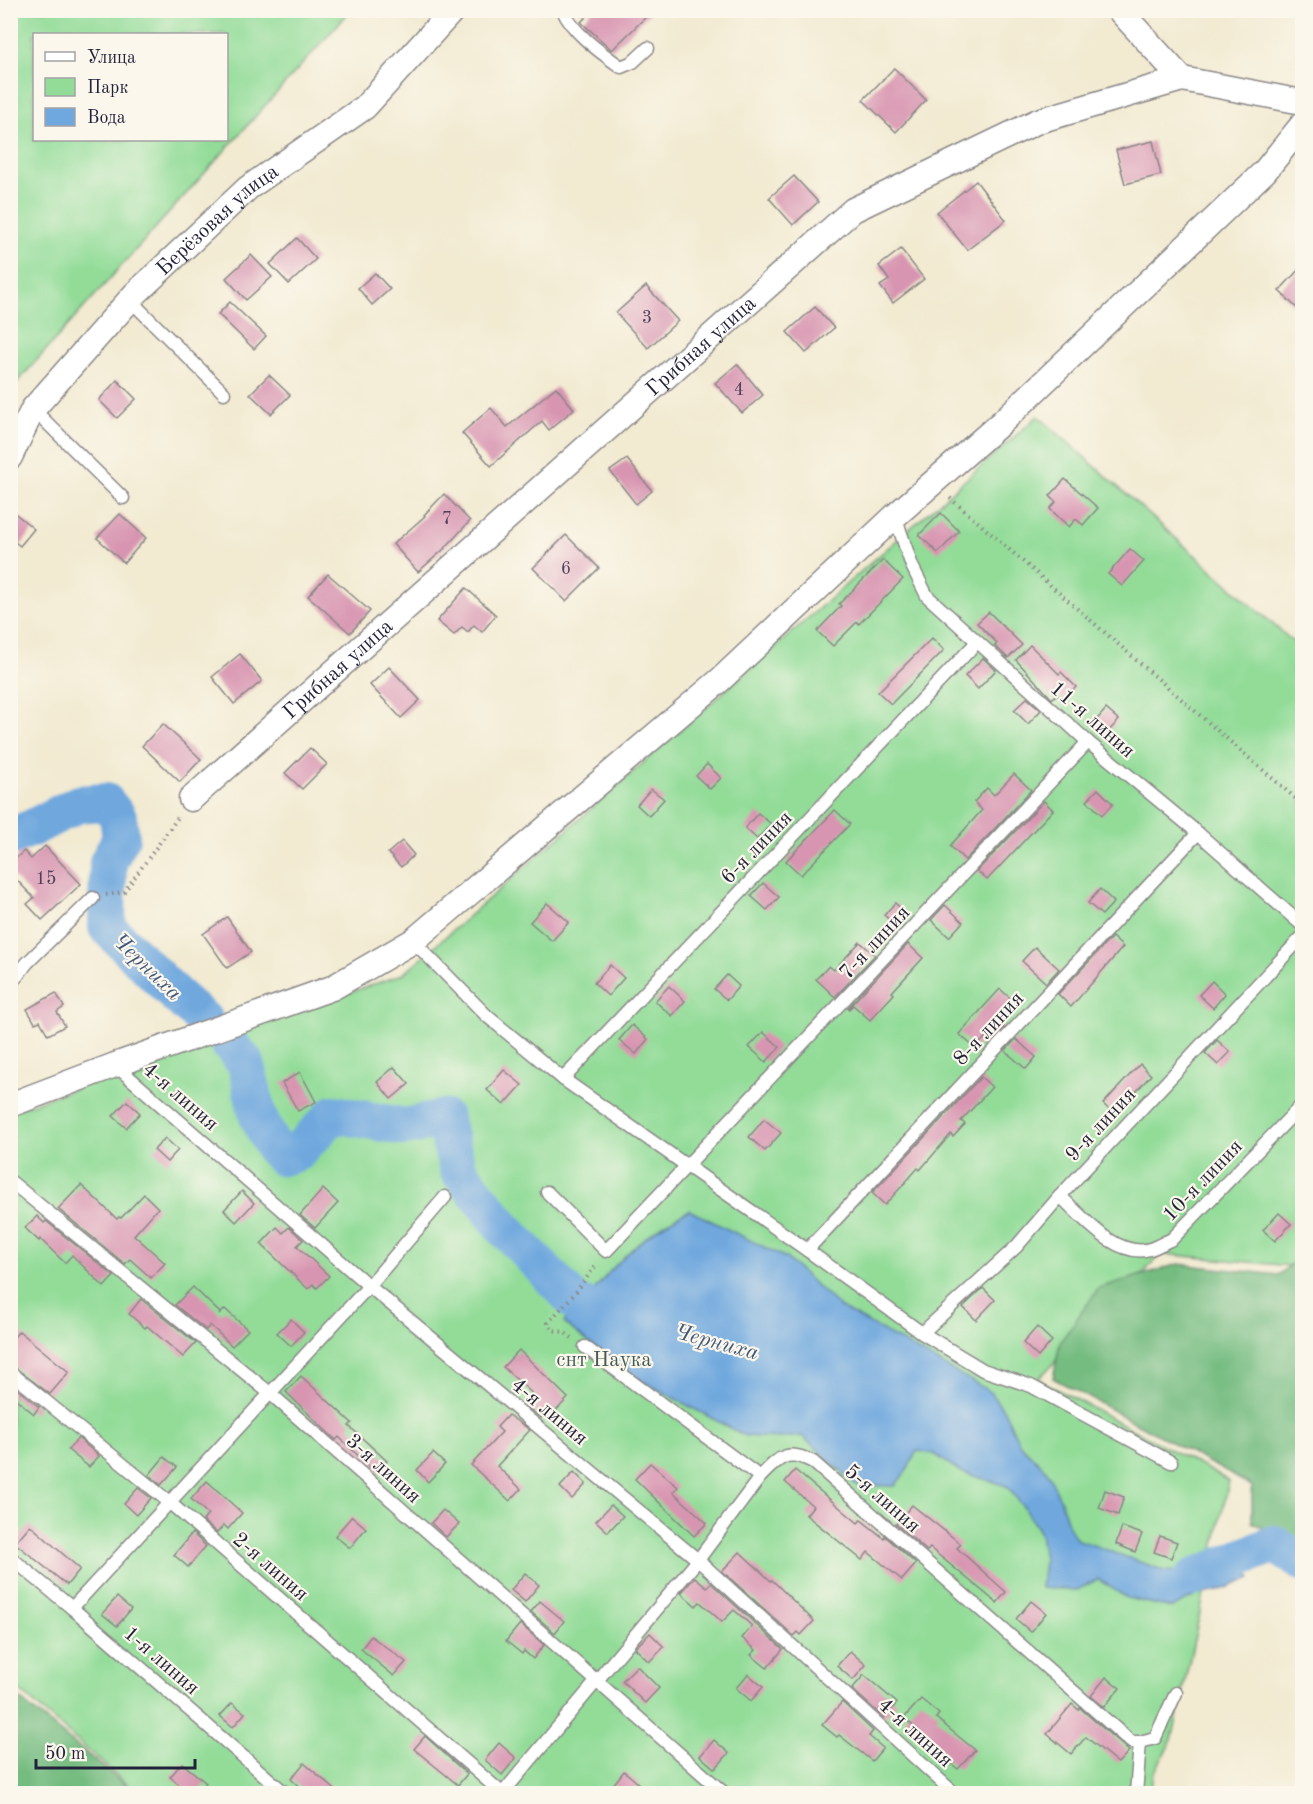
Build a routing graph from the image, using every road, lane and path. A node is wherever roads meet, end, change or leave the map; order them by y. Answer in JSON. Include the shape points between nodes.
{"nodes":[{"id":1,"x":453,"y":10,"type":"edge"},
{"id":2,"x":563,"y":10,"type":"edge"},
{"id":3,"x":1119,"y":10,"type":"edge"},
{"id":4,"x":648,"y":48,"type":"dead end"},
{"id":5,"x":1182,"y":79,"type":"junction"},
{"id":6,"x":1302,"y":102,"type":"edge"},
{"id":7,"x":1302,"y":124,"type":"edge"},
{"id":8,"x":130,"y":300,"type":"junction"},
{"id":9,"x":224,"y":393,"type":"dead end"},
{"id":10,"x":33,"y":409,"type":"junction"},
{"id":11,"x":10,"y":457,"type":"edge"},
{"id":12,"x":933,"y":483,"type":"junction"},
{"id":13,"x":123,"y":498,"type":"dead end"},
{"id":14,"x":895,"y":516,"type":"junction"},
{"id":15,"x":977,"y":642,"type":"junction"},
{"id":16,"x":1088,"y":742,"type":"junction"},
{"id":17,"x":191,"y":799,"type":"joint"},
{"id":18,"x":1302,"y":804,"type":"edge"},
{"id":19,"x":1198,"y":833,"type":"junction"},
{"id":20,"x":124,"y":892,"type":"dead end"},
{"id":21,"x":93,"y":898,"type":"dead end"},
{"id":22,"x":1302,"y":925,"type":"edge"},
{"id":23,"x":1302,"y":937,"type":"edge"},
{"id":24,"x":413,"y":941,"type":"junction"},
{"id":25,"x":10,"y":985,"type":"edge"},
{"id":26,"x":116,"y":1065,"type":"junction"},
{"id":27,"x":563,"y":1079,"type":"junction"},
{"id":28,"x":10,"y":1105,"type":"edge"},
{"id":29,"x":1302,"y":1105,"type":"edge"},
{"id":30,"x":685,"y":1166,"type":"junction"},
{"id":31,"x":10,"y":1180,"type":"edge"},
{"id":32,"x":547,"y":1192,"type":"dead end"},
{"id":33,"x":1060,"y":1196,"type":"junction"},
{"id":34,"x":446,"y":1197,"type":"dead end"},
{"id":35,"x":807,"y":1250,"type":"junction"},
{"id":36,"x":606,"y":1251,"type":"junction"},
{"id":37,"x":369,"y":1286,"type":"junction"},
{"id":38,"x":922,"y":1333,"type":"junction"},
{"id":39,"x":585,"y":1347,"type":"joint"},
{"id":40,"x":10,"y":1371,"type":"edge"},
{"id":41,"x":271,"y":1394,"type":"junction"},
{"id":42,"x":1171,"y":1462,"type":"dead end"},
{"id":43,"x":760,"y":1477,"type":"junction"},
{"id":44,"x":169,"y":1502,"type":"junction"},
{"id":45,"x":10,"y":1557,"type":"edge"},
{"id":46,"x":698,"y":1560,"type":"junction"},
{"id":47,"x":72,"y":1608,"type":"junction"},
{"id":48,"x":596,"y":1681,"type":"junction"},
{"id":49,"x":1176,"y":1693,"type":"dead end"},
{"id":50,"x":1140,"y":1742,"type":"junction"},
{"id":51,"x":502,"y":1793,"type":"edge"},
{"id":52,"x":286,"y":1794,"type":"edge"},
{"id":53,"x":725,"y":1794,"type":"edge"},
{"id":54,"x":954,"y":1794,"type":"edge"},
{"id":55,"x":1136,"y":1794,"type":"edge"}],
"edges":[{"from":1,"to":8,"type":"street","name":"Берёзовая улица","via":[[365,107],[248,188]]},
{"from":2,"to":4,"type":"lane","via":[[595,47],[621,67]]},
{"from":3,"to":5,"type":"street"},
{"from":5,"to":6,"type":"street","name":"Грибная улица"},
{"from":5,"to":17,"type":"street","name":"Грибная улица","via":[[1038,122],[853,210]]},
{"from":7,"to":12,"type":"street","via":[[1265,171]]},
{"from":8,"to":9,"type":"lane"},
{"from":8,"to":10,"type":"street","name":"Берёзовая улица"},
{"from":10,"to":11,"type":"street","name":"Берёзовая улица"},
{"from":10,"to":13,"type":"lane"},
{"from":12,"to":14,"type":"street"},
{"from":12,"to":18,"type":"path"},
{"from":14,"to":15,"type":"lane","name":"11-я линия","via":[[927,596]]},
{"from":14,"to":24,"type":"street","via":[[719,681]]},
{"from":15,"to":16,"type":"lane","name":"11-я линия"},
{"from":15,"to":27,"type":"lane","name":"6-я линия"},
{"from":16,"to":19,"type":"lane","name":"11-я линия"},
{"from":16,"to":30,"type":"lane","name":"7-я линия","via":[[720,1134]]},
{"from":17,"to":20,"type":"path"},
{"from":19,"to":22,"type":"lane","name":"11-я линия"},
{"from":19,"to":35,"type":"lane","name":"8-я линия"},
{"from":21,"to":25,"type":"lane"},
{"from":23,"to":33,"type":"lane","name":"9-я линия"},
{"from":24,"to":26,"type":"street","via":[[332,988]]},
{"from":24,"to":27,"type":"lane","via":[[487,1016]]},
{"from":26,"to":28,"type":"street"},
{"from":26,"to":37,"type":"lane","name":"4-я линия"},
{"from":27,"to":30,"type":"lane"},
{"from":29,"to":33,"type":"lane","name":"10-я линия","via":[[1172,1239],[1150,1249],[1127,1249],[1108,1240]]},
{"from":30,"to":35,"type":"lane"},
{"from":30,"to":36,"type":"lane","name":"7-я линия"},
{"from":31,"to":41,"type":"lane","name":"3-я линия"},
{"from":32,"to":36,"type":"lane"},
{"from":33,"to":38,"type":"lane","name":"9-я линия","via":[[1016,1246]]},
{"from":34,"to":37,"type":"lane"},
{"from":35,"to":38,"type":"lane"},
{"from":36,"to":39,"type":"path","via":[[548,1323],[552,1330],[564,1332]]},
{"from":37,"to":41,"type":"lane"},
{"from":37,"to":46,"type":"lane","name":"4-я линия"},
{"from":38,"to":42,"type":"lane","via":[[983,1370],[1031,1386]]},
{"from":39,"to":43,"type":"lane"},
{"from":40,"to":44,"type":"lane","name":"2-я линия"},
{"from":41,"to":44,"type":"lane"},
{"from":41,"to":48,"type":"lane","name":"3-я линия"},
{"from":43,"to":46,"type":"lane"},
{"from":43,"to":50,"type":"lane","name":"5-я линия","via":[[785,1455],[802,1456],[813,1462],[1131,1742]]},
{"from":44,"to":47,"type":"lane"},
{"from":44,"to":51,"type":"lane","name":"2-я линия"},
{"from":45,"to":47,"type":"lane","name":"1-я линия"},
{"from":46,"to":48,"type":"lane"},
{"from":46,"to":54,"type":"lane","name":"4-я линия"},
{"from":47,"to":52,"type":"lane","name":"1-я линия"},
{"from":48,"to":51,"type":"lane"},
{"from":48,"to":53,"type":"lane","name":"3-я линия"},
{"from":49,"to":50,"type":"lane","via":[[1155,1738]]},
{"from":50,"to":55,"type":"lane"}]}
